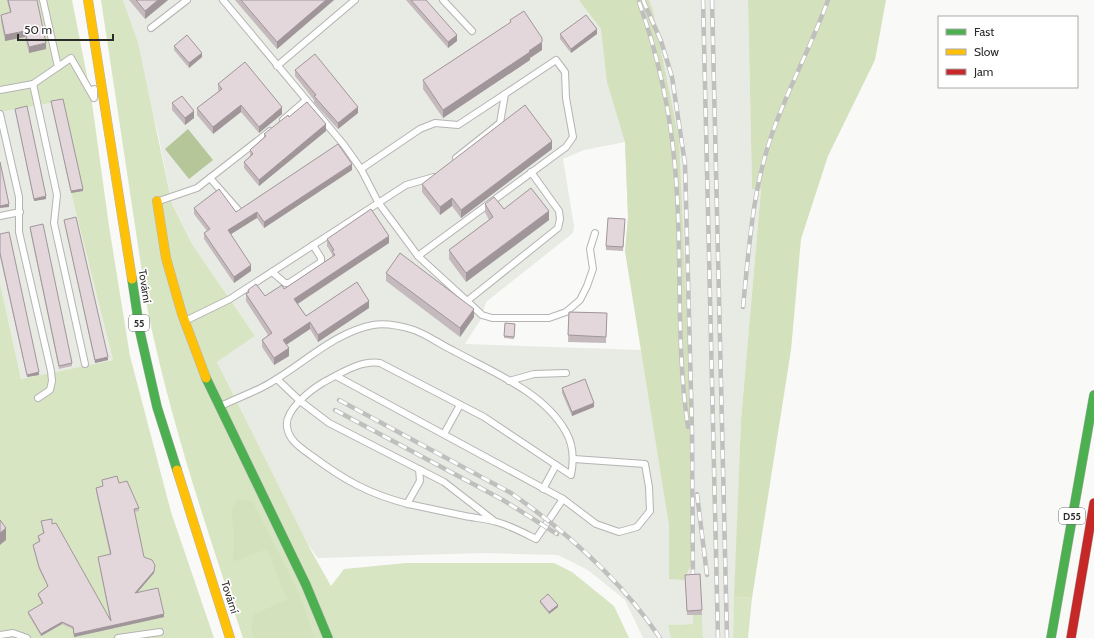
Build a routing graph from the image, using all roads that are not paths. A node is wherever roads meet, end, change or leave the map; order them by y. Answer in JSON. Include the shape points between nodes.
{"nodes":[{"id":1,"x":43,"y":0,"type":"edge"},
{"id":2,"x":88,"y":0,"type":"edge"},
{"id":3,"x":187,"y":0,"type":"edge"},
{"id":4,"x":223,"y":0,"type":"edge"},
{"id":5,"x":355,"y":0,"type":"edge"},
{"id":6,"x":443,"y":0,"type":"edge"},
{"id":7,"x":151,"y":28,"type":"dead end"},
{"id":8,"x":472,"y":31,"type":"dead end"},
{"id":9,"x":96,"y":48,"type":"junction"},
{"id":10,"x":58,"y":66,"type":"junction"},
{"id":11,"x":277,"y":66,"type":"junction"},
{"id":12,"x":34,"y":84,"type":"junction"},
{"id":13,"x":0,"y":90,"type":"edge"},
{"id":14,"x":504,"y":94,"type":"junction"},
{"id":15,"x":306,"y":100,"type":"junction"},
{"id":16,"x":0,"y":114,"type":"edge"},
{"id":17,"x":448,"y":165,"type":"edge"},
{"id":18,"x":361,"y":169,"type":"junction"},
{"id":19,"x":531,"y":172,"type":"junction"},
{"id":20,"x":437,"y":174,"type":"edge"},
{"id":21,"x":210,"y":178,"type":"junction"},
{"id":22,"x":157,"y":201,"type":"joint"},
{"id":23,"x":378,"y":202,"type":"junction"},
{"id":24,"x":239,"y":211,"type":"edge"},
{"id":25,"x":20,"y":212,"type":"junction"},
{"id":26,"x":0,"y":216,"type":"edge"},
{"id":27,"x":595,"y":233,"type":"dead end"},
{"id":28,"x":313,"y":245,"type":"junction"},
{"id":29,"x":418,"y":256,"type":"junction"},
{"id":30,"x":272,"y":272,"type":"junction"},
{"id":31,"x":467,"y":301,"type":"junction"},
{"id":32,"x":186,"y":321,"type":"junction"},
{"id":33,"x":84,"y":364,"type":"dead end"},
{"id":34,"x":566,"y":373,"type":"dead end"},
{"id":35,"x":336,"y":376,"type":"junction"},
{"id":36,"x":277,"y":379,"type":"junction"},
{"id":37,"x":509,"y":381,"type":"junction"},
{"id":38,"x":1094,"y":395,"type":"edge"},
{"id":39,"x":38,"y":398,"type":"dead end"},
{"id":40,"x":300,"y":401,"type":"junction"},
{"id":41,"x":460,"y":405,"type":"junction"},
{"id":42,"x":220,"y":406,"type":"junction"},
{"id":43,"x":444,"y":434,"type":"junction"},
{"id":44,"x":574,"y":459,"type":"junction"},
{"id":45,"x":556,"y":466,"type":"junction"},
{"id":46,"x":418,"y":469,"type":"junction"},
{"id":47,"x":543,"y":489,"type":"junction"},
{"id":48,"x":563,"y":499,"type":"junction"},
{"id":49,"x":1094,"y":503,"type":"edge"},
{"id":50,"x":407,"y":504,"type":"junction"},
{"id":51,"x":494,"y":521,"type":"junction"},
{"id":52,"x":160,"y":632,"type":"dead end"},
{"id":53,"x":0,"y":635,"type":"edge"},
{"id":54,"x":327,"y":635,"type":"edge"},
{"id":55,"x":230,"y":637,"type":"edge"},
{"id":56,"x":27,"y":638,"type":"edge"},
{"id":57,"x":118,"y":638,"type":"edge"},
{"id":58,"x":1051,"y":638,"type":"edge"},
{"id":59,"x":1071,"y":638,"type":"edge"}],
"edges":[{"from":1,"to":10,"type":"lane"},
{"from":2,"to":9,"type":"main road","name":"Tovární","number":"55"},
{"from":3,"to":7,"type":"lane"},
{"from":4,"to":11,"type":"lane"},
{"from":5,"to":11,"type":"lane"},
{"from":6,"to":8,"type":"lane"},
{"from":9,"to":10,"type":"lane","via":[[94,98],[71,58]]},
{"from":9,"to":55,"type":"main road","name":"Tovární","number":"55","via":[[140,332],[157,407]]},
{"from":10,"to":12,"type":"lane"},
{"from":11,"to":15,"type":"lane"},
{"from":12,"to":13,"type":"lane"},
{"from":12,"to":33,"type":"lane","via":[[57,194],[54,223]]},
{"from":14,"to":17,"type":"lane","via":[[500,123]]},
{"from":14,"to":18,"type":"lane","via":[[458,125],[435,123],[420,129]]},
{"from":14,"to":19,"type":"lane","via":[[556,60],[565,72],[566,98],[573,137],[566,147]]},
{"from":15,"to":18,"type":"lane"},
{"from":15,"to":21,"type":"lane"},
{"from":16,"to":25,"type":"lane","via":[[20,198]]},
{"from":18,"to":23,"type":"lane"},
{"from":19,"to":29,"type":"lane"},
{"from":19,"to":31,"type":"lane","via":[[559,212],[558,228]]},
{"from":20,"to":23,"type":"lane","via":[[431,179],[406,185]]},
{"from":21,"to":22,"type":"lane","via":[[197,188]]},
{"from":21,"to":24,"type":"lane"},
{"from":22,"to":32,"type":"main road","via":[[165,252]]},
{"from":23,"to":28,"type":"lane"},
{"from":23,"to":29,"type":"lane"},
{"from":25,"to":26,"type":"lane"},
{"from":25,"to":39,"type":"lane","via":[[19,232],[52,381],[48,392]]},
{"from":27,"to":31,"type":"lane","via":[[590,249],[593,269],[587,286],[580,300],[566,312],[549,318],[492,318],[482,314]]},
{"from":28,"to":30,"type":"lane"},
{"from":28,"to":30,"type":"lane","via":[[321,262],[289,283],[285,283]]},
{"from":29,"to":31,"type":"lane"},
{"from":30,"to":32,"type":"lane","via":[[230,299]]},
{"from":32,"to":42,"type":"main road"},
{"from":34,"to":37,"type":"lane","via":[[534,374]]},
{"from":35,"to":40,"type":"lane","via":[[322,383]]},
{"from":35,"to":41,"type":"lane","via":[[363,363],[380,363]]},
{"from":35,"to":43,"type":"lane"},
{"from":36,"to":37,"type":"lane","via":[[339,338],[372,325],[384,324],[415,330]]},
{"from":36,"to":40,"type":"lane"},
{"from":36,"to":42,"type":"lane"},
{"from":37,"to":44,"type":"lane","via":[[540,402],[556,418],[571,444]]},
{"from":38,"to":58,"type":"main road","number":"D55"},
{"from":40,"to":46,"type":"lane","via":[[329,423]]},
{"from":40,"to":50,"type":"lane","via":[[289,417],[287,426],[297,445],[339,477],[365,490]]},
{"from":41,"to":43,"type":"lane"},
{"from":41,"to":45,"type":"lane"},
{"from":42,"to":54,"type":"main road","via":[[296,563]]},
{"from":43,"to":47,"type":"lane"},
{"from":44,"to":45,"type":"lane","via":[[571,475]]},
{"from":44,"to":48,"type":"lane","via":[[645,464],[650,511],[638,527],[619,532],[596,524]]},
{"from":45,"to":47,"type":"lane"},
{"from":46,"to":50,"type":"lane","via":[[420,481]]},
{"from":46,"to":51,"type":"lane","via":[[444,482]]},
{"from":47,"to":48,"type":"lane"},
{"from":48,"to":51,"type":"lane","via":[[536,539]]},
{"from":49,"to":59,"type":"main road","number":"D55"},
{"from":50,"to":51,"type":"lane"},
{"from":52,"to":57,"type":"lane"},
{"from":53,"to":56,"type":"lane","via":[[13,633]]}]}
